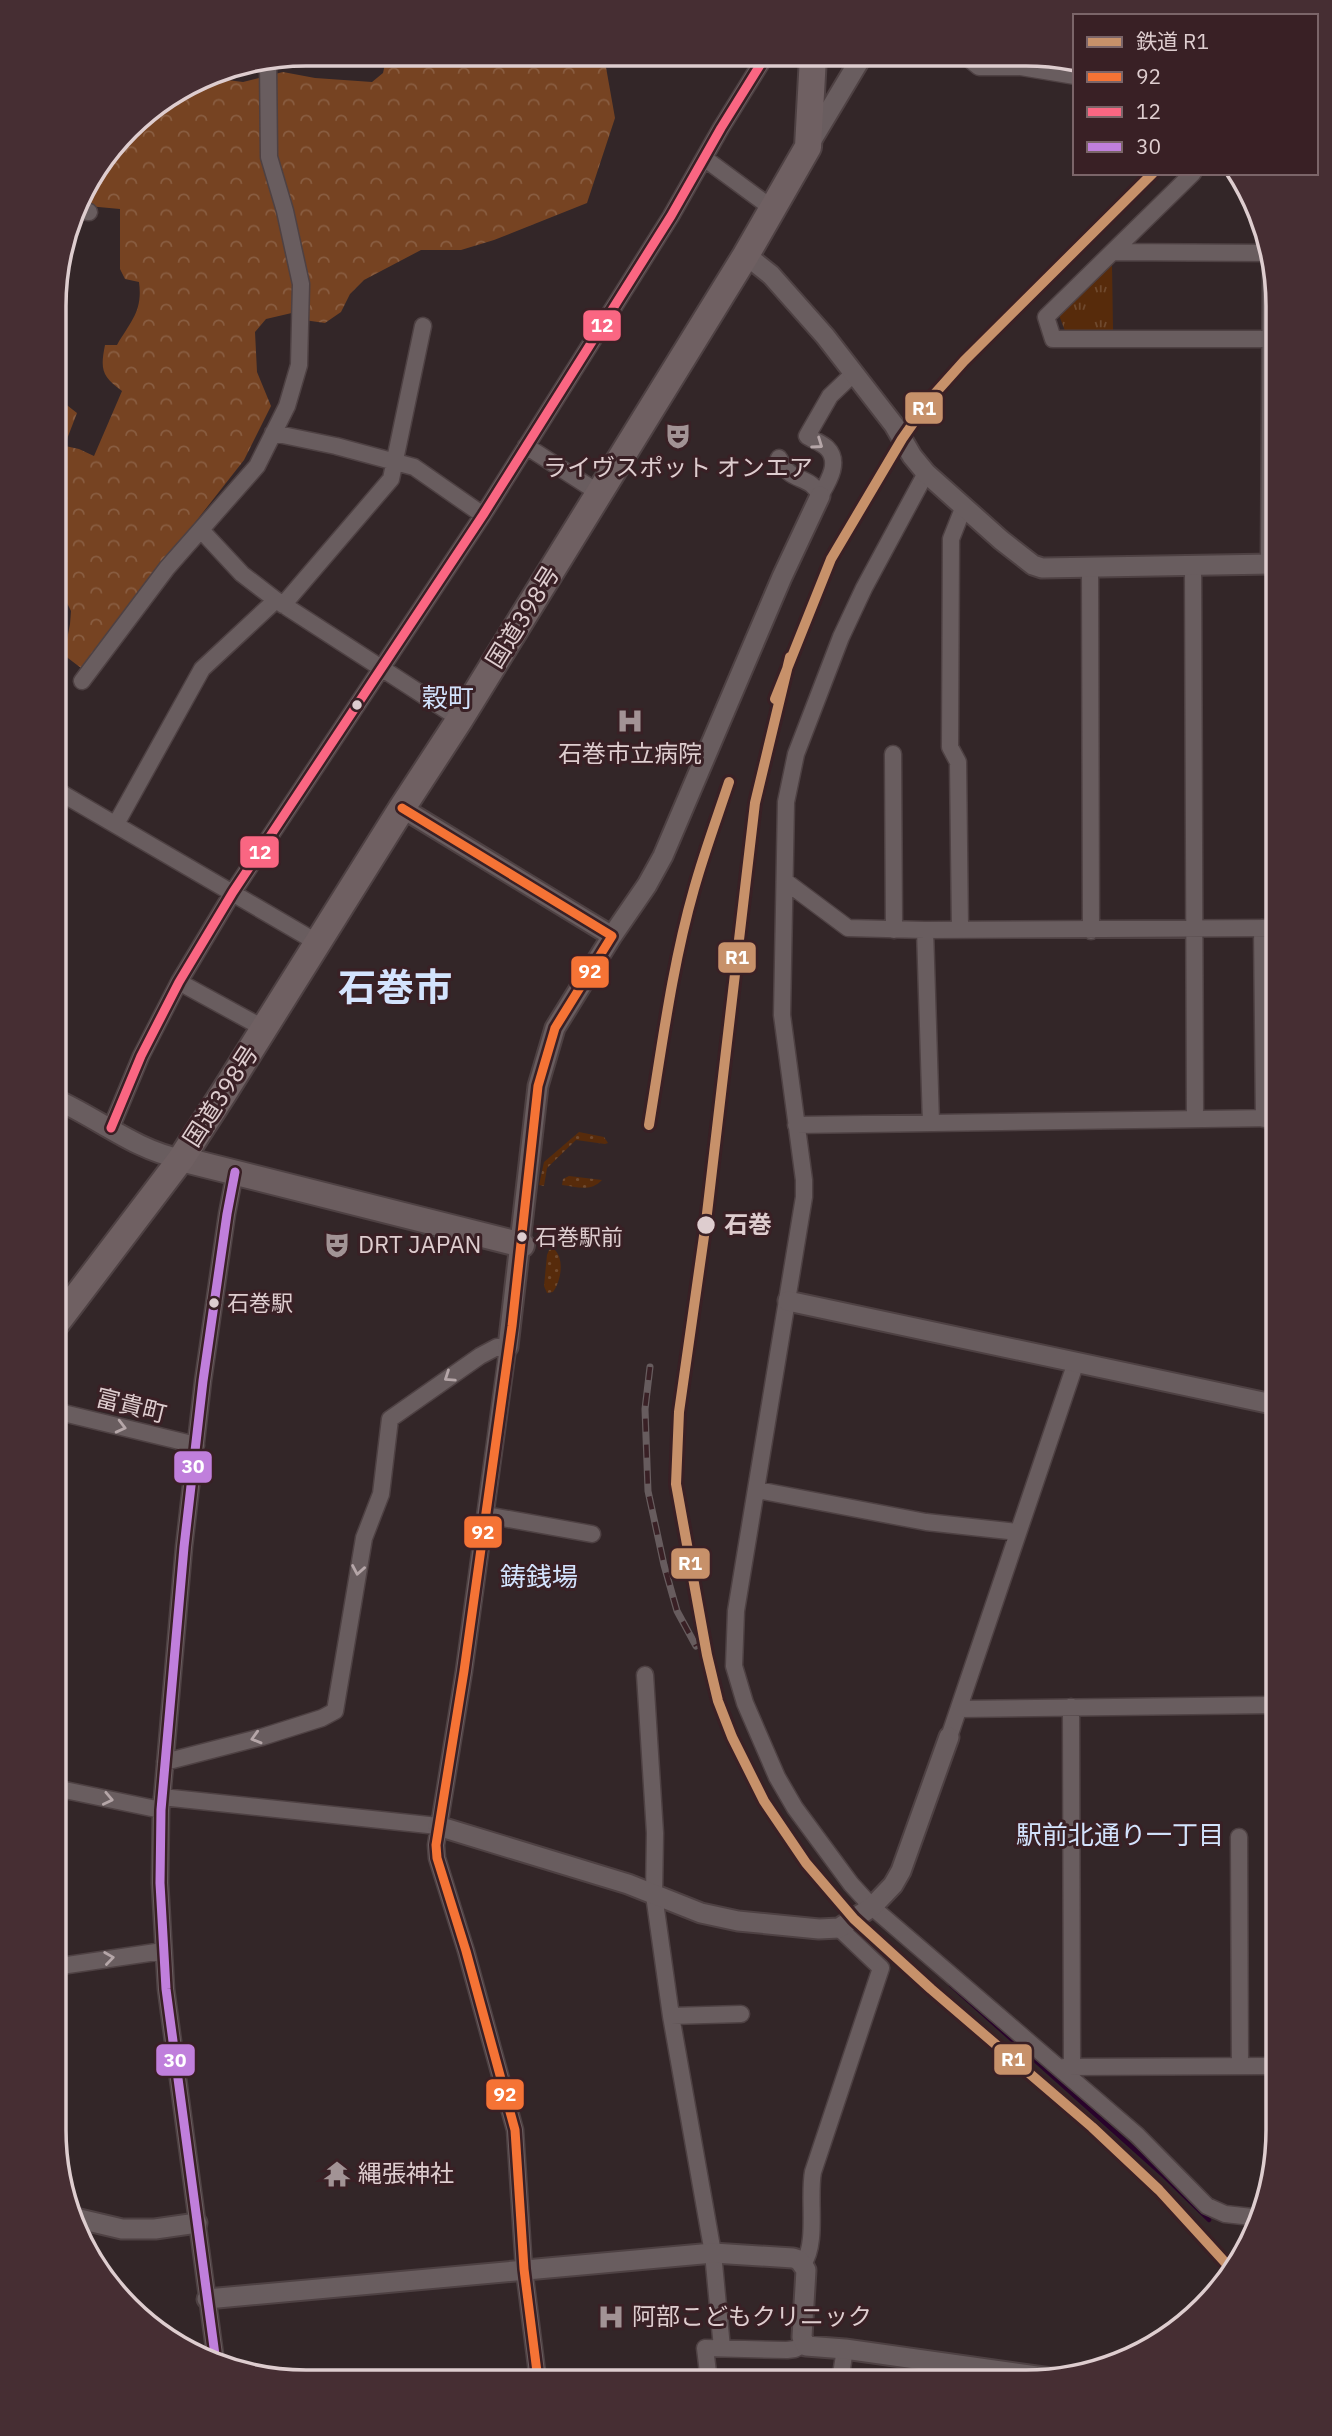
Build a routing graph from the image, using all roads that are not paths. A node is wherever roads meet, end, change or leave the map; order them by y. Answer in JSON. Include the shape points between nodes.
{"nodes":[{"id":1,"x":760,"y":66,"type":"edge"},
{"id":2,"x":813,"y":66,"type":"edge"},
{"id":3,"x":815,"y":66,"type":"edge"},
{"id":4,"x":856,"y":66,"type":"edge"},
{"id":5,"x":978,"y":66,"type":"edge"},
{"id":6,"x":268,"y":70,"type":"edge"},
{"id":7,"x":1073,"y":76,"type":"edge"},
{"id":8,"x":844,"y":86,"type":"junction"},
{"id":9,"x":808,"y":147,"type":"junction"},
{"id":10,"x":704,"y":158,"type":"junction"},
{"id":11,"x":1191,"y":175,"type":"edge"},
{"id":12,"x":773,"y":209,"type":"junction"},
{"id":13,"x":1114,"y":252,"type":"junction"},
{"id":14,"x":1259,"y":253,"type":"edge"},
{"id":15,"x":746,"y":256,"type":"junction"},
{"id":16,"x":423,"y":326,"type":"dead end"},
{"id":17,"x":1266,"y":337,"type":"edge"},
{"id":18,"x":853,"y":374,"type":"junction"},
{"id":19,"x":273,"y":433,"type":"junction"},
{"id":20,"x":526,"y":446,"type":"junction"},
{"id":21,"x":779,"y":458,"type":"dead end"},
{"id":22,"x":396,"y":461,"type":"junction"},
{"id":23,"x":926,"y":474,"type":"junction"},
{"id":24,"x":599,"y":493,"type":"junction"},
{"id":25,"x":820,"y":496,"type":"junction"},
{"id":26,"x":964,"y":506,"type":"junction"},
{"id":27,"x":483,"y":515,"type":"junction"},
{"id":28,"x":201,"y":530,"type":"junction"},
{"id":29,"x":1266,"y":564,"type":"edge"},
{"id":30,"x":1193,"y":566,"type":"junction"},
{"id":31,"x":1090,"y":567,"type":"junction"},
{"id":32,"x":279,"y":603,"type":"junction"},
{"id":33,"x":382,"y":669,"type":"junction"},
{"id":34,"x":82,"y":681,"type":"dead end"},
{"id":35,"x":460,"y":719,"type":"junction"},
{"id":36,"x":893,"y":754,"type":"dead end"},
{"id":37,"x":66,"y":796,"type":"edge"},
{"id":38,"x":402,"y":808,"type":"junction"},
{"id":39,"x":116,"y":824,"type":"junction"},
{"id":40,"x":785,"y":881,"type":"junction"},
{"id":41,"x":233,"y":892,"type":"junction"},
{"id":42,"x":1266,"y":928,"type":"edge"},
{"id":43,"x":960,"y":929,"type":"junction"},
{"id":44,"x":1195,"y":929,"type":"junction"},
{"id":45,"x":894,"y":930,"type":"junction"},
{"id":46,"x":925,"y":930,"type":"junction"},
{"id":47,"x":1091,"y":931,"type":"junction"},
{"id":48,"x":612,"y":936,"type":"junction"},
{"id":49,"x":318,"y":943,"type":"junction"},
{"id":50,"x":179,"y":982,"type":"junction"},
{"id":51,"x":265,"y":1029,"type":"junction"},
{"id":52,"x":66,"y":1105,"type":"edge"},
{"id":53,"x":1195,"y":1119,"type":"junction"},
{"id":54,"x":1266,"y":1119,"type":"edge"},
{"id":55,"x":930,"y":1123,"type":"junction"},
{"id":56,"x":796,"y":1125,"type":"junction"},
{"id":57,"x":111,"y":1128,"type":"junction"},
{"id":58,"x":181,"y":1159,"type":"junction"},
{"id":59,"x":235,"y":1172,"type":"junction"},
{"id":60,"x":522,"y":1245,"type":"junction"},
{"id":61,"x":788,"y":1301,"type":"junction"},
{"id":62,"x":66,"y":1311,"type":"edge"},
{"id":63,"x":508,"y":1347,"type":"junction"},
{"id":64,"x":1076,"y":1362,"type":"junction"},
{"id":65,"x":1265,"y":1403,"type":"edge"},
{"id":66,"x":66,"y":1414,"type":"edge"},
{"id":67,"x":196,"y":1445,"type":"junction"},
{"id":68,"x":757,"y":1490,"type":"junction"},
{"id":69,"x":486,"y":1515,"type":"junction"},
{"id":70,"x":1018,"y":1532,"type":"junction"},
{"id":71,"x":592,"y":1534,"type":"dead end"},
{"id":72,"x":645,"y":1675,"type":"dead end"},
{"id":73,"x":1265,"y":1705,"type":"edge"},
{"id":74,"x":1071,"y":1707,"type":"junction"},
{"id":75,"x":959,"y":1709,"type":"junction"},
{"id":76,"x":949,"y":1737,"type":"joint"},
{"id":77,"x":166,"y":1762,"type":"junction"},
{"id":78,"x":66,"y":1790,"type":"edge"},
{"id":79,"x":162,"y":1804,"type":"junction"},
{"id":80,"x":438,"y":1826,"type":"junction"},
{"id":81,"x":1239,"y":1837,"type":"dead end"},
{"id":82,"x":654,"y":1895,"type":"junction"},
{"id":83,"x":872,"y":1907,"type":"junction"},
{"id":84,"x":839,"y":1928,"type":"junction"},
{"id":85,"x":163,"y":1951,"type":"junction"},
{"id":86,"x":66,"y":1965,"type":"edge"},
{"id":87,"x":741,"y":2014,"type":"dead end"},
{"id":88,"x":671,"y":2016,"type":"junction"},
{"id":89,"x":1240,"y":2066,"type":"junction"},
{"id":90,"x":1265,"y":2066,"type":"edge"},
{"id":91,"x":1065,"y":2067,"type":"junction"},
{"id":92,"x":1249,"y":2217,"type":"edge"},
{"id":93,"x":84,"y":2220,"type":"edge"},
{"id":94,"x":197,"y":2223,"type":"junction"},
{"id":95,"x":713,"y":2253,"type":"junction"},
{"id":96,"x":803,"y":2264,"type":"junction"},
{"id":97,"x":524,"y":2269,"type":"junction"},
{"id":98,"x":207,"y":2299,"type":"junction"},
{"id":99,"x":804,"y":2344,"type":"junction"},
{"id":100,"x":722,"y":2348,"type":"junction"},
{"id":101,"x":845,"y":2349,"type":"junction"},
{"id":102,"x":214,"y":2351,"type":"edge"},
{"id":103,"x":537,"y":2370,"type":"edge"},
{"id":104,"x":708,"y":2370,"type":"edge"},
{"id":105,"x":842,"y":2370,"type":"edge"},
{"id":106,"x":994,"y":2370,"type":"edge"}],
"edges":[{"from":1,"to":10,"type":"street"},
{"from":2,"to":9,"type":"highway","name":"国道398号"},
{"from":3,"to":8,"type":"street","via":[[822,82]]},
{"from":4,"to":8,"type":"street"},
{"from":5,"to":7,"type":"street"},
{"from":6,"to":19,"type":"street","via":[[269,157],[301,284],[299,365]]},
{"from":8,"to":9,"type":"street"},
{"from":9,"to":12,"type":"highway","name":"国道398号"},
{"from":10,"to":12,"type":"street"},
{"from":10,"to":20,"type":"street"},
{"from":11,"to":13,"type":"street"},
{"from":12,"to":15,"type":"highway","name":"国道398号"},
{"from":13,"to":14,"type":"street"},
{"from":13,"to":17,"type":"street","via":[[1046,317],[1053,339]]},
{"from":15,"to":18,"type":"street","via":[[771,275]]},
{"from":15,"to":24,"type":"highway","name":"国道398号"},
{"from":16,"to":22,"type":"street"},
{"from":18,"to":23,"type":"street"},
{"from":18,"to":25,"type":"street","one_way":true,"via":[[830,397],[807,436],[833,458],[831,477]]},
{"from":19,"to":22,"type":"street"},
{"from":19,"to":28,"type":"street","via":[[257,466]]},
{"from":20,"to":24,"type":"street"},
{"from":20,"to":27,"type":"street"},
{"from":21,"to":25,"type":"street","via":[[788,474],[816,487]]},
{"from":22,"to":27,"type":"street","via":[[414,467]]},
{"from":22,"to":32,"type":"street","via":[[391,479]]},
{"from":23,"to":26,"type":"street"},
{"from":23,"to":40,"type":"street","via":[[841,637],[796,754],[786,803]]},
{"from":24,"to":35,"type":"highway","name":"国道398号"},
{"from":25,"to":48,"type":"street","via":[[663,856]]},
{"from":26,"to":31,"type":"street","via":[[1033,565]]},
{"from":26,"to":43,"type":"street","via":[[951,539],[950,747],[958,762]]},
{"from":27,"to":33,"type":"street"},
{"from":28,"to":32,"type":"street","via":[[242,574]]},
{"from":28,"to":34,"type":"street"},
{"from":29,"to":30,"type":"street"},
{"from":30,"to":31,"type":"street"},
{"from":30,"to":44,"type":"street"},
{"from":31,"to":47,"type":"street"},
{"from":32,"to":33,"type":"street"},
{"from":32,"to":39,"type":"street","via":[[202,669]]},
{"from":33,"to":35,"type":"street"},
{"from":33,"to":41,"type":"street"},
{"from":35,"to":38,"type":"highway","name":"国道398号"},
{"from":36,"to":45,"type":"street"},
{"from":37,"to":39,"type":"street"},
{"from":38,"to":48,"type":"street"},
{"from":38,"to":49,"type":"highway","name":"国道398号"},
{"from":39,"to":41,"type":"street"},
{"from":40,"to":45,"type":"street","via":[[848,928]]},
{"from":40,"to":56,"type":"street","via":[[782,1015]]},
{"from":41,"to":49,"type":"street"},
{"from":41,"to":50,"type":"street"},
{"from":42,"to":44,"type":"street"},
{"from":43,"to":46,"type":"street"},
{"from":43,"to":47,"type":"street"},
{"from":44,"to":47,"type":"street"},
{"from":44,"to":53,"type":"street"},
{"from":45,"to":46,"type":"street"},
{"from":46,"to":55,"type":"street"},
{"from":48,"to":60,"type":"street","via":[[555,1028],[546,1057],[537,1094]]},
{"from":49,"to":51,"type":"highway","name":"国道398号"},
{"from":50,"to":51,"type":"street"},
{"from":50,"to":57,"type":"street"},
{"from":51,"to":58,"type":"highway","name":"国道398号"},
{"from":52,"to":57,"type":"street"},
{"from":53,"to":54,"type":"street"},
{"from":53,"to":55,"type":"street"},
{"from":55,"to":56,"type":"street"},
{"from":56,"to":61,"type":"street","via":[[804,1197]]},
{"from":57,"to":58,"type":"street","via":[[161,1155]]},
{"from":58,"to":59,"type":"main road"},
{"from":58,"to":62,"type":"highway","name":"国道398号"},
{"from":59,"to":60,"type":"main road"},
{"from":59,"to":67,"type":"street"},
{"from":60,"to":63,"type":"street"},
{"from":61,"to":64,"type":"street"},
{"from":61,"to":68,"type":"street"},
{"from":63,"to":69,"type":"street"},
{"from":63,"to":77,"type":"street","one_way":true,"via":[[496,1347],[480,1356],[390,1419],[381,1494],[364,1538],[335,1711]]},
{"from":64,"to":65,"type":"street"},
{"from":64,"to":70,"type":"street"},
{"from":66,"to":67,"type":"street","name":"富貴町","one_way":true},
{"from":67,"to":77,"type":"street"},
{"from":68,"to":70,"type":"street","via":[[926,1522]]},
{"from":68,"to":83,"type":"street","via":[[736,1611],[734,1666],[777,1777],[811,1830]]},
{"from":69,"to":71,"type":"street"},
{"from":69,"to":80,"type":"street"},
{"from":70,"to":75,"type":"street"},
{"from":72,"to":82,"type":"street","via":[[655,1833]]},
{"from":73,"to":74,"type":"street"},
{"from":74,"to":75,"type":"street"},
{"from":74,"to":91,"type":"street"},
{"from":75,"to":76,"type":"street"},
{"from":76,"to":83,"type":"street","via":[[901,1871]]},
{"from":77,"to":79,"type":"street"},
{"from":78,"to":79,"type":"street","one_way":true},
{"from":79,"to":80,"type":"street"},
{"from":79,"to":85,"type":"street"},
{"from":80,"to":82,"type":"street"},
{"from":80,"to":97,"type":"street","via":[[437,1857],[515,2130]]},
{"from":81,"to":89,"type":"street"},
{"from":82,"to":84,"type":"street","via":[[738,1921]]},
{"from":82,"to":88,"type":"street"},
{"from":83,"to":84,"type":"street"},
{"from":83,"to":91,"type":"street"},
{"from":84,"to":96,"type":"street","via":[[881,1968],[813,2172],[810,2252]]},
{"from":86,"to":85,"type":"street","one_way":true},
{"from":85,"to":94,"type":"street"},
{"from":87,"to":88,"type":"street"},
{"from":88,"to":95,"type":"street"},
{"from":89,"to":90,"type":"street"},
{"from":89,"to":91,"type":"street"},
{"from":91,"to":92,"type":"street","via":[[1207,2206]]},
{"from":93,"to":94,"type":"street","via":[[122,2229]]},
{"from":94,"to":98,"type":"street"},
{"from":95,"to":96,"type":"street","via":[[793,2259]]},
{"from":95,"to":97,"type":"street"},
{"from":95,"to":100,"type":"street"},
{"from":96,"to":99,"type":"street"},
{"from":97,"to":98,"type":"street"},
{"from":97,"to":103,"type":"street"},
{"from":98,"to":102,"type":"street"},
{"from":99,"to":100,"type":"street","via":[[795,2350]]},
{"from":99,"to":101,"type":"street"},
{"from":100,"to":104,"type":"street","via":[[705,2348]]},
{"from":101,"to":105,"type":"street"},
{"from":101,"to":106,"type":"street"}]}
